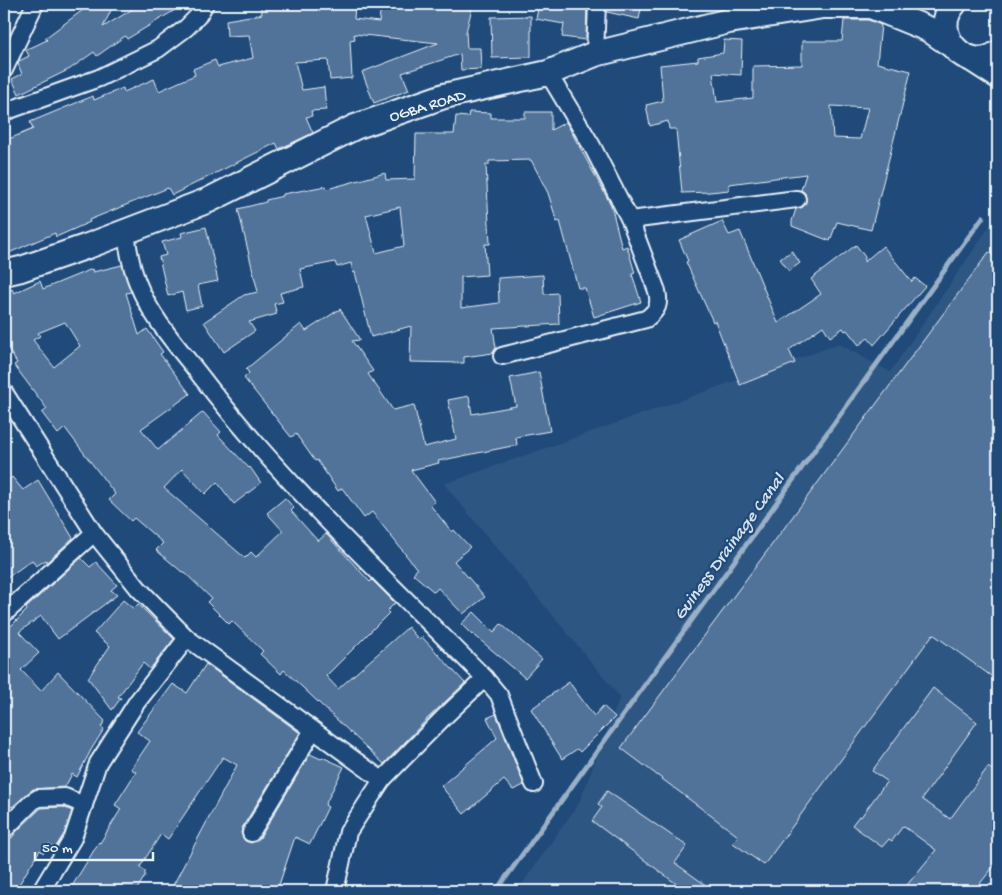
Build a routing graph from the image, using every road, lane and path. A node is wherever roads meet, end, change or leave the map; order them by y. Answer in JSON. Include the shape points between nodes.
{"nodes":[{"id":1,"x":36,"y":4,"type":"edge"},
{"id":2,"x":205,"y":4,"type":"edge"},
{"id":3,"x":597,"y":4,"type":"edge"},
{"id":4,"x":954,"y":4,"type":"edge"},
{"id":5,"x":876,"y":5,"type":"edge"},
{"id":6,"x":950,"y":44,"type":"junction"},
{"id":7,"x":998,"y":53,"type":"edge"},
{"id":8,"x":595,"y":54,"type":"junction"},
{"id":9,"x":970,"y":58,"type":"junction"},
{"id":10,"x":4,"y":70,"type":"edge"},
{"id":11,"x":548,"y":73,"type":"junction"},
{"id":12,"x":998,"y":76,"type":"edge"},
{"id":13,"x":4,"y":112,"type":"edge"},
{"id":14,"x":797,"y":199,"type":"dead end"},
{"id":15,"x":630,"y":220,"type":"junction"},
{"id":16,"x":126,"y":232,"type":"junction"},
{"id":17,"x":4,"y":274,"type":"edge"},
{"id":18,"x":502,"y":356,"type":"dead end"},
{"id":19,"x":4,"y":392,"type":"edge"},
{"id":20,"x":94,"y":533,"type":"junction"},
{"id":21,"x":4,"y":614,"type":"edge"},
{"id":22,"x":187,"y":638,"type":"junction"},
{"id":23,"x":485,"y":678,"type":"junction"},
{"id":24,"x":313,"y":730,"type":"junction"},
{"id":25,"x":382,"y":780,"type":"junction"},
{"id":26,"x":534,"y":784,"type":"dead end"},
{"id":27,"x":84,"y":804,"type":"junction"},
{"id":28,"x":4,"y":830,"type":"edge"},
{"id":29,"x":251,"y":833,"type":"dead end"},
{"id":30,"x":41,"y":891,"type":"edge"},
{"id":31,"x":335,"y":891,"type":"edge"}],
"edges":[{"from":1,"to":10,"type":"street"},
{"from":2,"to":13,"type":"street","via":[[186,28],[158,50],[99,78]]},
{"from":3,"to":8,"type":"street"},
{"from":4,"to":6,"type":"main road","via":[[945,25]]},
{"from":5,"to":6,"type":"main road","name":"OGBA ROAD","via":[[928,29]]},
{"from":5,"to":8,"type":"main road","name":"OGBA ROAD","via":[[823,6],[729,21]]},
{"from":6,"to":9,"type":"main road","name":"OGBA ROAD"},
{"from":7,"to":9,"type":"main road","via":[[984,59]]},
{"from":8,"to":11,"type":"main road","name":"OGBA ROAD"},
{"from":9,"to":12,"type":"main road","name":"OGBA ROAD"},
{"from":11,"to":15,"type":"street","via":[[592,146]]},
{"from":11,"to":16,"type":"main road","name":"OGBA ROAD","via":[[444,96],[356,127],[209,200]]},
{"from":14,"to":15,"type":"street"},
{"from":15,"to":18,"type":"street","via":[[657,290],[659,301],[656,311],[646,319]]},
{"from":16,"to":17,"type":"main road","name":"OGBA ROAD"},
{"from":16,"to":23,"type":"street","via":[[129,256],[151,310],[219,400],[317,510]]},
{"from":19,"to":20,"type":"street"},
{"from":20,"to":21,"type":"street"},
{"from":20,"to":22,"type":"street","via":[[138,588]]},
{"from":22,"to":24,"type":"street"},
{"from":22,"to":27,"type":"street","via":[[137,702],[98,763]]},
{"from":23,"to":25,"type":"street"},
{"from":23,"to":26,"type":"street","via":[[500,695]]},
{"from":24,"to":25,"type":"street"},
{"from":24,"to":29,"type":"street"},
{"from":25,"to":31,"type":"street","via":[[348,832]]},
{"from":27,"to":28,"type":"street","via":[[65,797],[38,798]]},
{"from":27,"to":30,"type":"street","via":[[73,838]]}]}
